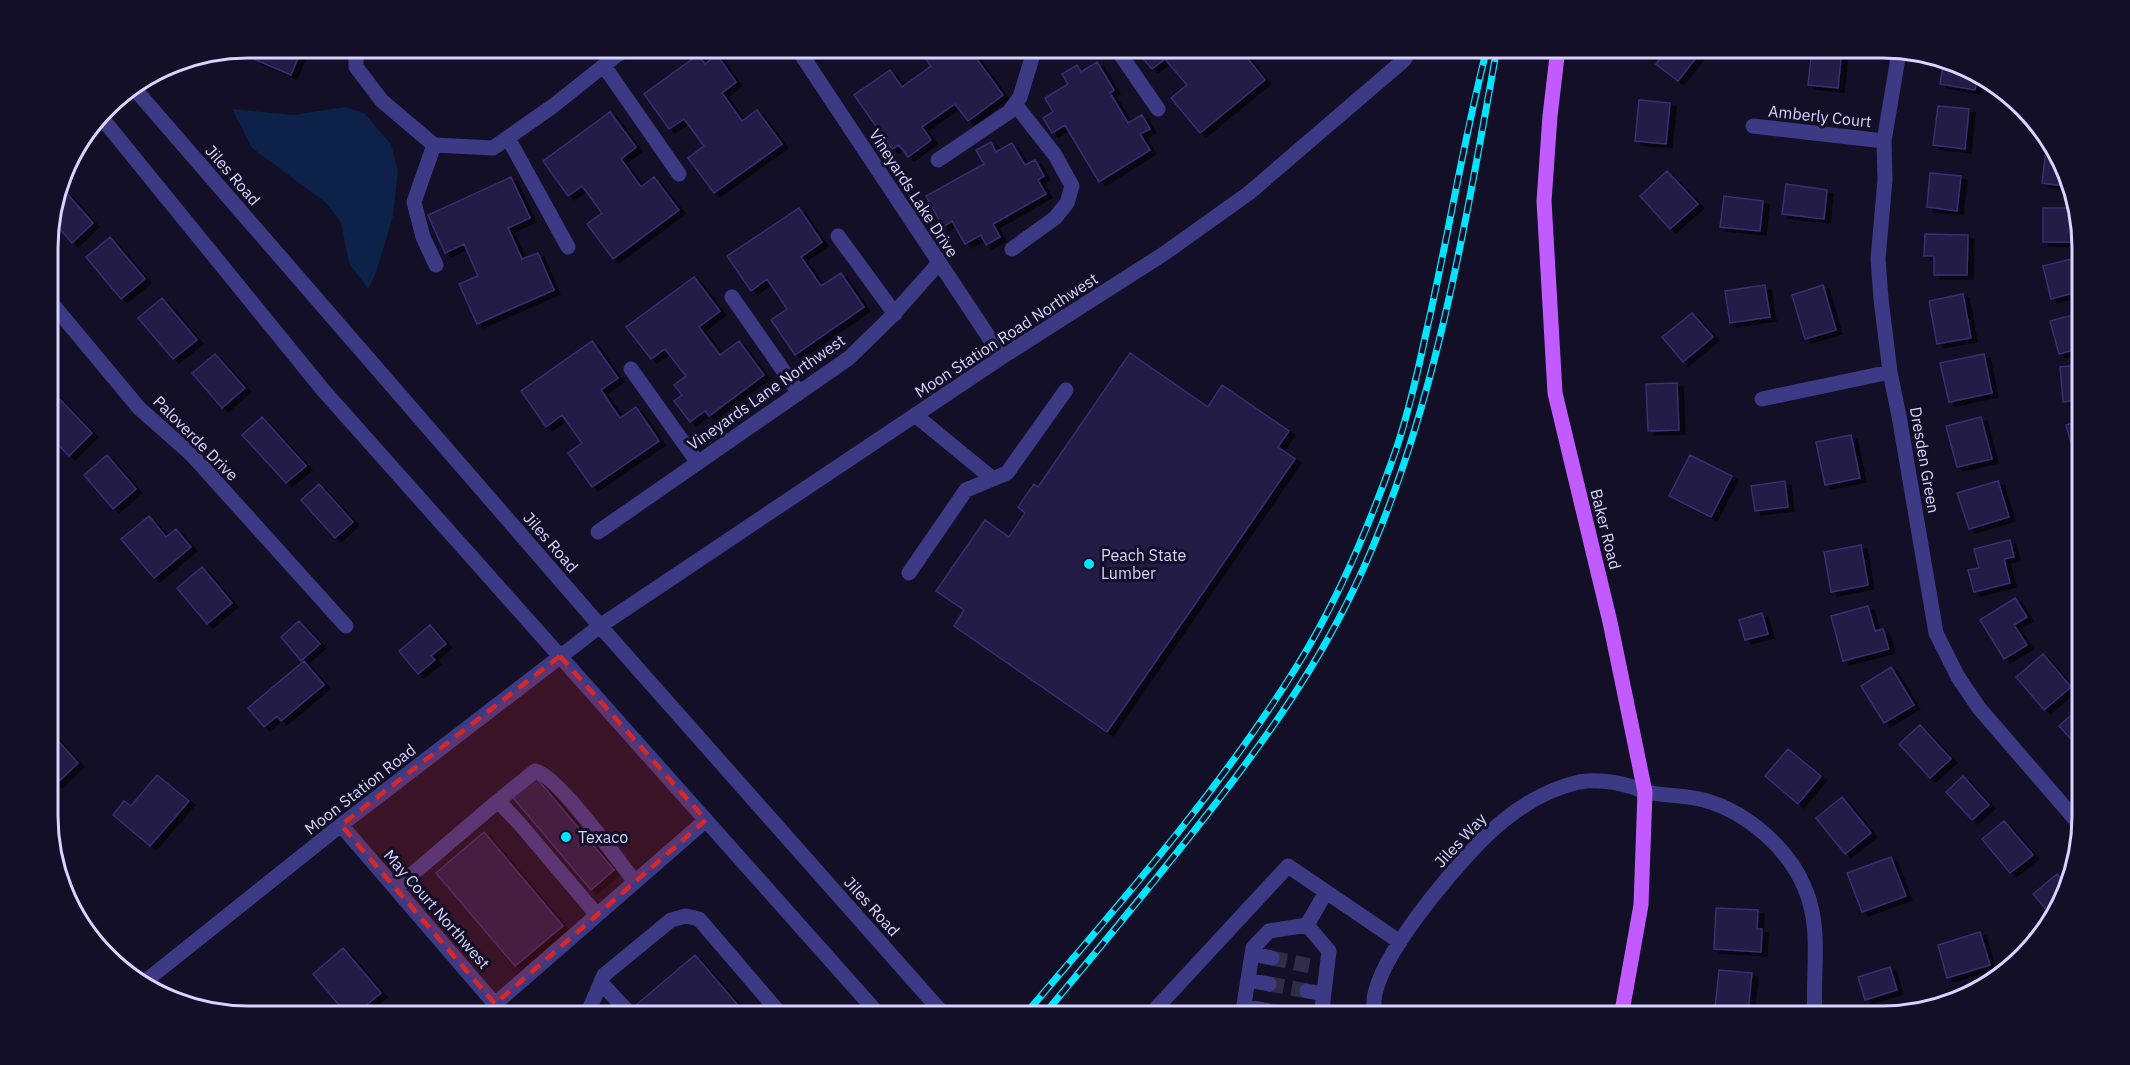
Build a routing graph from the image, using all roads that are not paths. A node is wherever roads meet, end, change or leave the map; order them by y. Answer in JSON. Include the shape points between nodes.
{"nodes":[{"id":1,"x":356,"y":58,"type":"edge"},
{"id":2,"x":616,"y":58,"type":"edge"},
{"id":3,"x":804,"y":58,"type":"edge"},
{"id":4,"x":1032,"y":58,"type":"edge"},
{"id":5,"x":1123,"y":58,"type":"edge"},
{"id":6,"x":1405,"y":58,"type":"edge"},
{"id":7,"x":1557,"y":58,"type":"edge"},
{"id":8,"x":1898,"y":59,"type":"edge"},
{"id":9,"x":604,"y":66,"type":"junction"},
{"id":10,"x":139,"y":94,"type":"edge"},
{"id":11,"x":1015,"y":104,"type":"junction"},
{"id":12,"x":1158,"y":109,"type":"dead end"},
{"id":13,"x":106,"y":123,"type":"edge"},
{"id":14,"x":1753,"y":126,"type":"dead end"},
{"id":15,"x":508,"y":138,"type":"junction"},
{"id":16,"x":1884,"y":141,"type":"junction"},
{"id":17,"x":434,"y":145,"type":"junction"},
{"id":18,"x":938,"y":159,"type":"dead end"},
{"id":19,"x":679,"y":174,"type":"dead end"},
{"id":20,"x":838,"y":236,"type":"dead end"},
{"id":21,"x":568,"y":247,"type":"dead end"},
{"id":22,"x":1012,"y":249,"type":"dead end"},
{"id":23,"x":939,"y":263,"type":"junction"},
{"id":24,"x":436,"y":265,"type":"dead end"},
{"id":25,"x":732,"y":297,"type":"dead end"},
{"id":26,"x":59,"y":312,"type":"edge"},
{"id":27,"x":895,"y":314,"type":"junction"},
{"id":28,"x":1002,"y":357,"type":"junction"},
{"id":29,"x":631,"y":369,"type":"dead end"},
{"id":30,"x":1890,"y":372,"type":"junction"},
{"id":31,"x":1066,"y":390,"type":"dead end"},
{"id":32,"x":799,"y":393,"type":"junction"},
{"id":33,"x":1762,"y":399,"type":"dead end"},
{"id":34,"x":915,"y":415,"type":"junction"},
{"id":35,"x":698,"y":463,"type":"junction"},
{"id":36,"x":993,"y":479,"type":"junction"},
{"id":37,"x":598,"y":532,"type":"dead end"},
{"id":38,"x":909,"y":573,"type":"dead end"},
{"id":39,"x":345,"y":626,"type":"dead end"},
{"id":40,"x":600,"y":626,"type":"junction"},
{"id":41,"x":560,"y":656,"type":"junction"},
{"id":42,"x":1645,"y":792,"type":"junction"},
{"id":43,"x":498,"y":801,"type":"junction"},
{"id":44,"x":2072,"y":816,"type":"edge"},
{"id":45,"x":706,"y":820,"type":"junction"},
{"id":46,"x":341,"y":825,"type":"junction"},
{"id":47,"x":635,"y":882,"type":"junction"},
{"id":48,"x":396,"y":888,"type":"junction"},
{"id":49,"x":1326,"y":892,"type":"junction"},
{"id":50,"x":597,"y":915,"type":"junction"},
{"id":51,"x":1307,"y":925,"type":"junction"},
{"id":52,"x":1400,"y":942,"type":"junction"},
{"id":53,"x":1252,"y":954,"type":"junction"},
{"id":54,"x":1272,"y":958,"type":"tunnel mouth"},
{"id":55,"x":1311,"y":966,"type":"tunnel mouth"},
{"id":56,"x":1327,"y":969,"type":"junction"},
{"id":57,"x":149,"y":978,"type":"edge"},
{"id":58,"x":1248,"y":980,"type":"junction"},
{"id":59,"x":601,"y":983,"type":"junction"},
{"id":60,"x":1269,"y":984,"type":"tunnel mouth"},
{"id":61,"x":1306,"y":991,"type":"tunnel mouth"},
{"id":62,"x":1323,"y":994,"type":"junction"},
{"id":63,"x":495,"y":1004,"type":"joint"},
{"id":64,"x":591,"y":1006,"type":"edge"},
{"id":65,"x":623,"y":1006,"type":"edge"},
{"id":66,"x":774,"y":1006,"type":"edge"},
{"id":67,"x":871,"y":1006,"type":"edge"},
{"id":68,"x":936,"y":1006,"type":"edge"},
{"id":69,"x":1158,"y":1006,"type":"edge"},
{"id":70,"x":1244,"y":1006,"type":"edge"},
{"id":71,"x":1322,"y":1006,"type":"edge"},
{"id":72,"x":1374,"y":1006,"type":"edge"},
{"id":73,"x":1623,"y":1006,"type":"edge"},
{"id":74,"x":1815,"y":1006,"type":"edge"}],
"edges":[{"from":1,"to":17,"type":"street","via":[[356,67],[382,101]]},
{"from":2,"to":9,"type":"street"},
{"from":3,"to":23,"type":"street","name":"Vineyards Lake Drive"},
{"from":4,"to":11,"type":"street"},
{"from":5,"to":12,"type":"street"},
{"from":6,"to":28,"type":"street","name":"Moon Station Road Northwest","via":[[1249,193],[1162,255]]},
{"from":7,"to":42,"type":"main road","name":"Baker Road","via":[[1544,201],[1555,393],[1610,622]]},
{"from":8,"to":16,"type":"street","name":"Dresden Green"},
{"from":9,"to":15,"type":"street"},
{"from":9,"to":19,"type":"street"},
{"from":10,"to":40,"type":"street","name":"Jiles Road"},
{"from":11,"to":18,"type":"street","via":[[1009,112]]},
{"from":11,"to":22,"type":"street","via":[[1055,155],[1072,186],[1067,203],[1055,218]]},
{"from":13,"to":41,"type":"street","via":[[323,390]]},
{"from":14,"to":16,"type":"street","name":"Amberly Court"},
{"from":15,"to":17,"type":"street","via":[[494,148]]},
{"from":15,"to":21,"type":"street"},
{"from":16,"to":30,"type":"street","name":"Dresden Green","via":[[1878,259]]},
{"from":17,"to":24,"type":"street","via":[[414,202],[416,218]]},
{"from":20,"to":27,"type":"street"},
{"from":23,"to":27,"type":"street","name":"Vineyards Lane Northwest"},
{"from":23,"to":28,"type":"street","name":"Vineyards Lake Drive"},
{"from":25,"to":32,"type":"street"},
{"from":26,"to":39,"type":"street","name":"Paloverde Drive","via":[[139,408],[192,455]]},
{"from":27,"to":32,"type":"street","name":"Vineyards Lane Northwest","via":[[849,358]]},
{"from":28,"to":34,"type":"street","name":"Moon Station Road Northwest"},
{"from":29,"to":35,"type":"street"},
{"from":30,"to":33,"type":"street"},
{"from":30,"to":44,"type":"street","name":"Dresden Green","via":[[1936,633],[1979,708]]},
{"from":31,"to":36,"type":"street","via":[[1007,473]]},
{"from":32,"to":35,"type":"street","name":"Vineyards Lane Northwest"},
{"from":34,"to":36,"type":"street"},
{"from":34,"to":40,"type":"street","name":"Moon Station Road Northwest"},
{"from":35,"to":37,"type":"street","name":"Vineyards Lane Northwest"},
{"from":36,"to":38,"type":"street","via":[[966,490]]},
{"from":40,"to":41,"type":"street","name":"Moon Station Road"},
{"from":40,"to":68,"type":"street","name":"Jiles Road"},
{"from":41,"to":45,"type":"street"},
{"from":41,"to":46,"type":"street","name":"Moon Station Road"},
{"from":42,"to":52,"type":"street","name":"Jiles Way","via":[[1602,781],[1580,782],[1526,804],[1501,822],[1463,861]]},
{"from":42,"to":73,"type":"main road","name":"Baker Road","via":[[1641,905]]},
{"from":42,"to":74,"type":"street","via":[[1677,794],[1724,807],[1777,846],[1806,891],[1814,921]]},
{"from":43,"to":47,"type":"street","via":[[535,771],[540,772],[557,785]]},
{"from":43,"to":48,"type":"street"},
{"from":43,"to":50,"type":"street"},
{"from":45,"to":47,"type":"street"},
{"from":45,"to":67,"type":"street"},
{"from":46,"to":48,"type":"street","name":"May Court Northwest"},
{"from":46,"to":57,"type":"street","name":"Moon Station Road"},
{"from":47,"to":50,"type":"street"},
{"from":48,"to":63,"type":"street","name":"May Court Northwest"},
{"from":49,"to":51,"type":"street"},
{"from":49,"to":52,"type":"street"},
{"from":49,"to":69,"type":"street","via":[[1288,866]]},
{"from":50,"to":63,"type":"street"},
{"from":51,"to":53,"type":"street","via":[[1269,931]]},
{"from":51,"to":56,"type":"street","via":[[1329,951]]},
{"from":52,"to":72,"type":"street","name":"Jiles Way","via":[[1376,990]]},
{"from":53,"to":54,"type":"street"},
{"from":53,"to":58,"type":"street"},
{"from":55,"to":56,"type":"street"},
{"from":56,"to":62,"type":"street"},
{"from":58,"to":60,"type":"street"},
{"from":58,"to":70,"type":"street"},
{"from":59,"to":64,"type":"street"},
{"from":59,"to":65,"type":"street"},
{"from":59,"to":66,"type":"street","via":[[604,975],[671,920],[686,916],[699,919]]},
{"from":61,"to":62,"type":"street"},
{"from":62,"to":71,"type":"street"}]}
